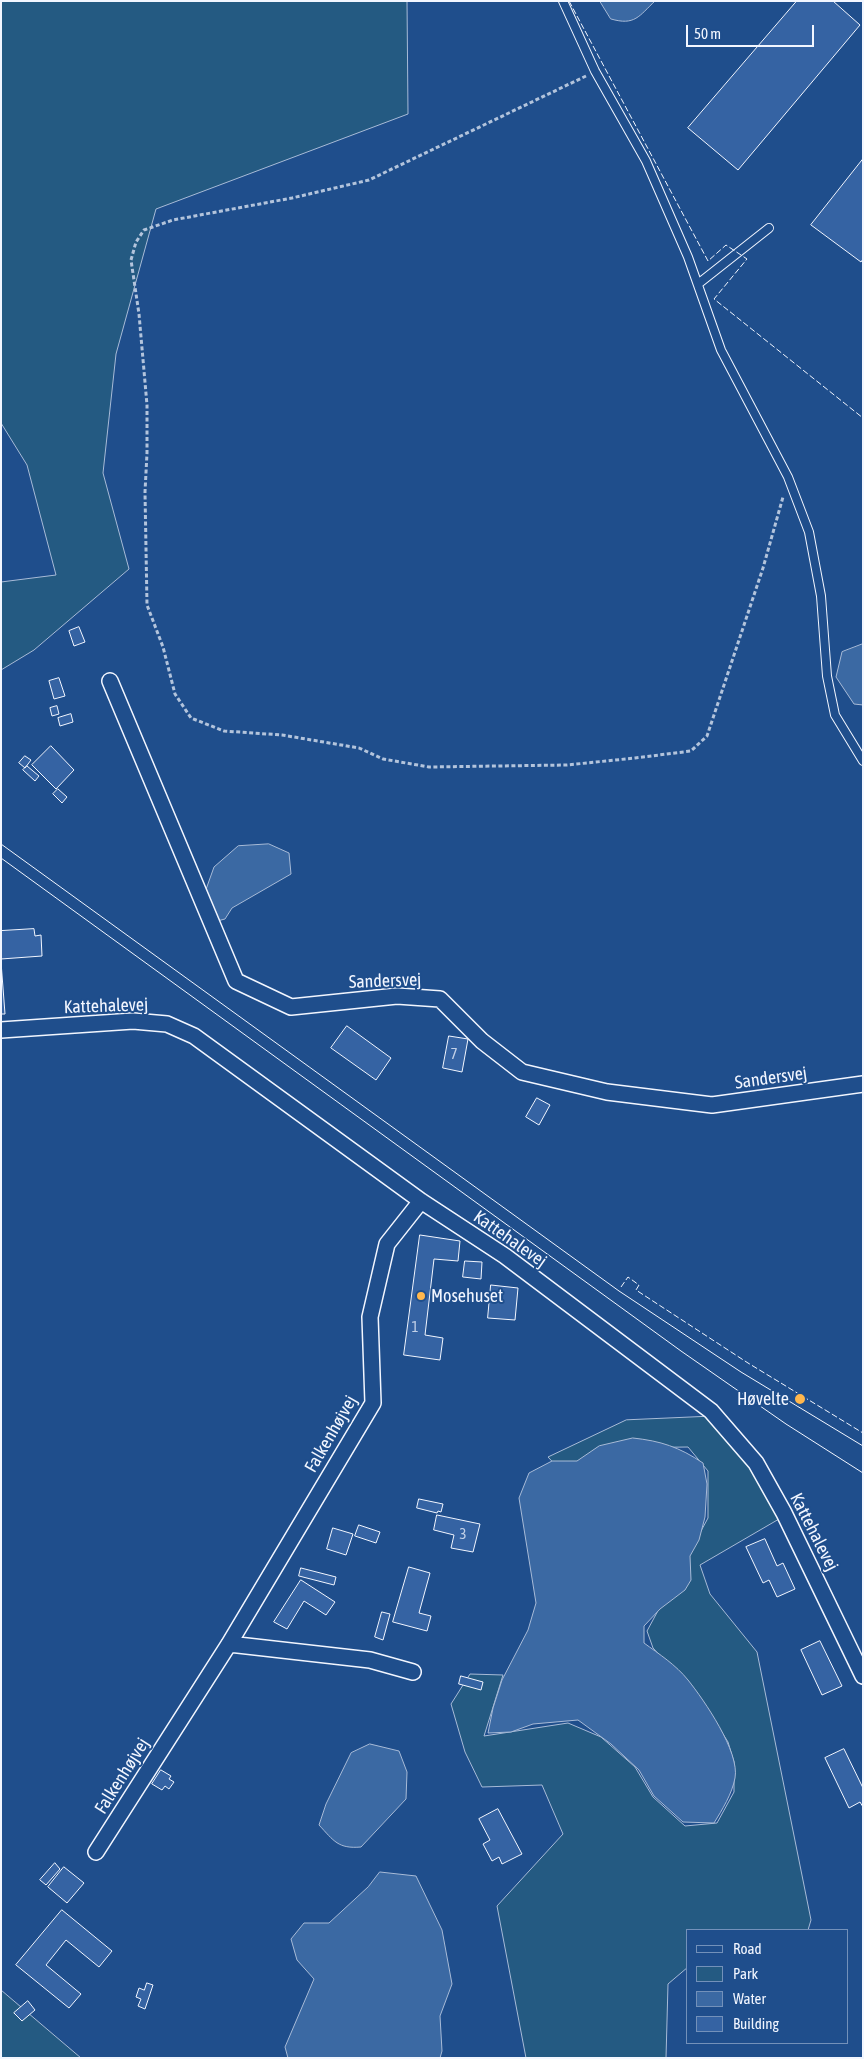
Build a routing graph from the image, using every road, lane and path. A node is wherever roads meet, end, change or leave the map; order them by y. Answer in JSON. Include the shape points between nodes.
{"nodes":[{"id":1,"x":563,"y":1,"type":"edge"},
{"id":2,"x":595,"y":71,"type":"junction"},
{"id":3,"x":769,"y":228,"type":"dead end"},
{"id":4,"x":698,"y":284,"type":"junction"},
{"id":5,"x":788,"y":477,"type":"junction"},
{"id":6,"x":110,"y":681,"type":"dead end"},
{"id":7,"x":863,"y":761,"type":"edge"},
{"id":8,"x":1,"y":1030,"type":"edge"},
{"id":9,"x":863,"y":1084,"type":"edge"},
{"id":10,"x":421,"y":1201,"type":"junction"},
{"id":11,"x":228,"y":1644,"type":"junction"},
{"id":12,"x":413,"y":1672,"type":"dead end"},
{"id":13,"x":863,"y":1676,"type":"edge"},
{"id":14,"x":96,"y":1852,"type":"dead end"}],
"edges":[{"from":1,"to":2,"type":"lane"},
{"from":2,"to":4,"type":"lane","via":[[646,161]]},
{"from":2,"to":5,"type":"path","via":[[369,180],[173,220],[144,230],[130,260],[139,314],[147,405],[147,605],[163,647],[175,694],[191,718],[224,731],[282,735],[349,746],[383,759],[429,767],[567,765],[691,751],[707,736],[763,568]]},
{"from":3,"to":4,"type":"lane"},
{"from":4,"to":5,"type":"lane","via":[[721,350]]},
{"from":5,"to":7,"type":"lane","via":[[809,532],[821,596],[827,676],[835,715]]},
{"from":6,"to":9,"type":"street","name":"Sandersvej","via":[[236,981],[292,1007],[397,996],[440,999],[482,1042],[522,1072],[607,1092],[712,1105]]},
{"from":8,"to":10,"type":"street","name":"Kattehalevej","via":[[133,1021],[167,1024],[194,1036]]},
{"from":10,"to":11,"type":"street","name":"Falkenhøjvej","via":[[387,1244],[370,1317],[373,1403]]},
{"from":10,"to":13,"type":"street","name":"Kattehalevej","via":[[505,1256],[711,1411],[756,1463],[780,1504]]},
{"from":11,"to":12,"type":"street","via":[[370,1660]]},
{"from":11,"to":14,"type":"street","name":"Falkenhøjvej"}]}
